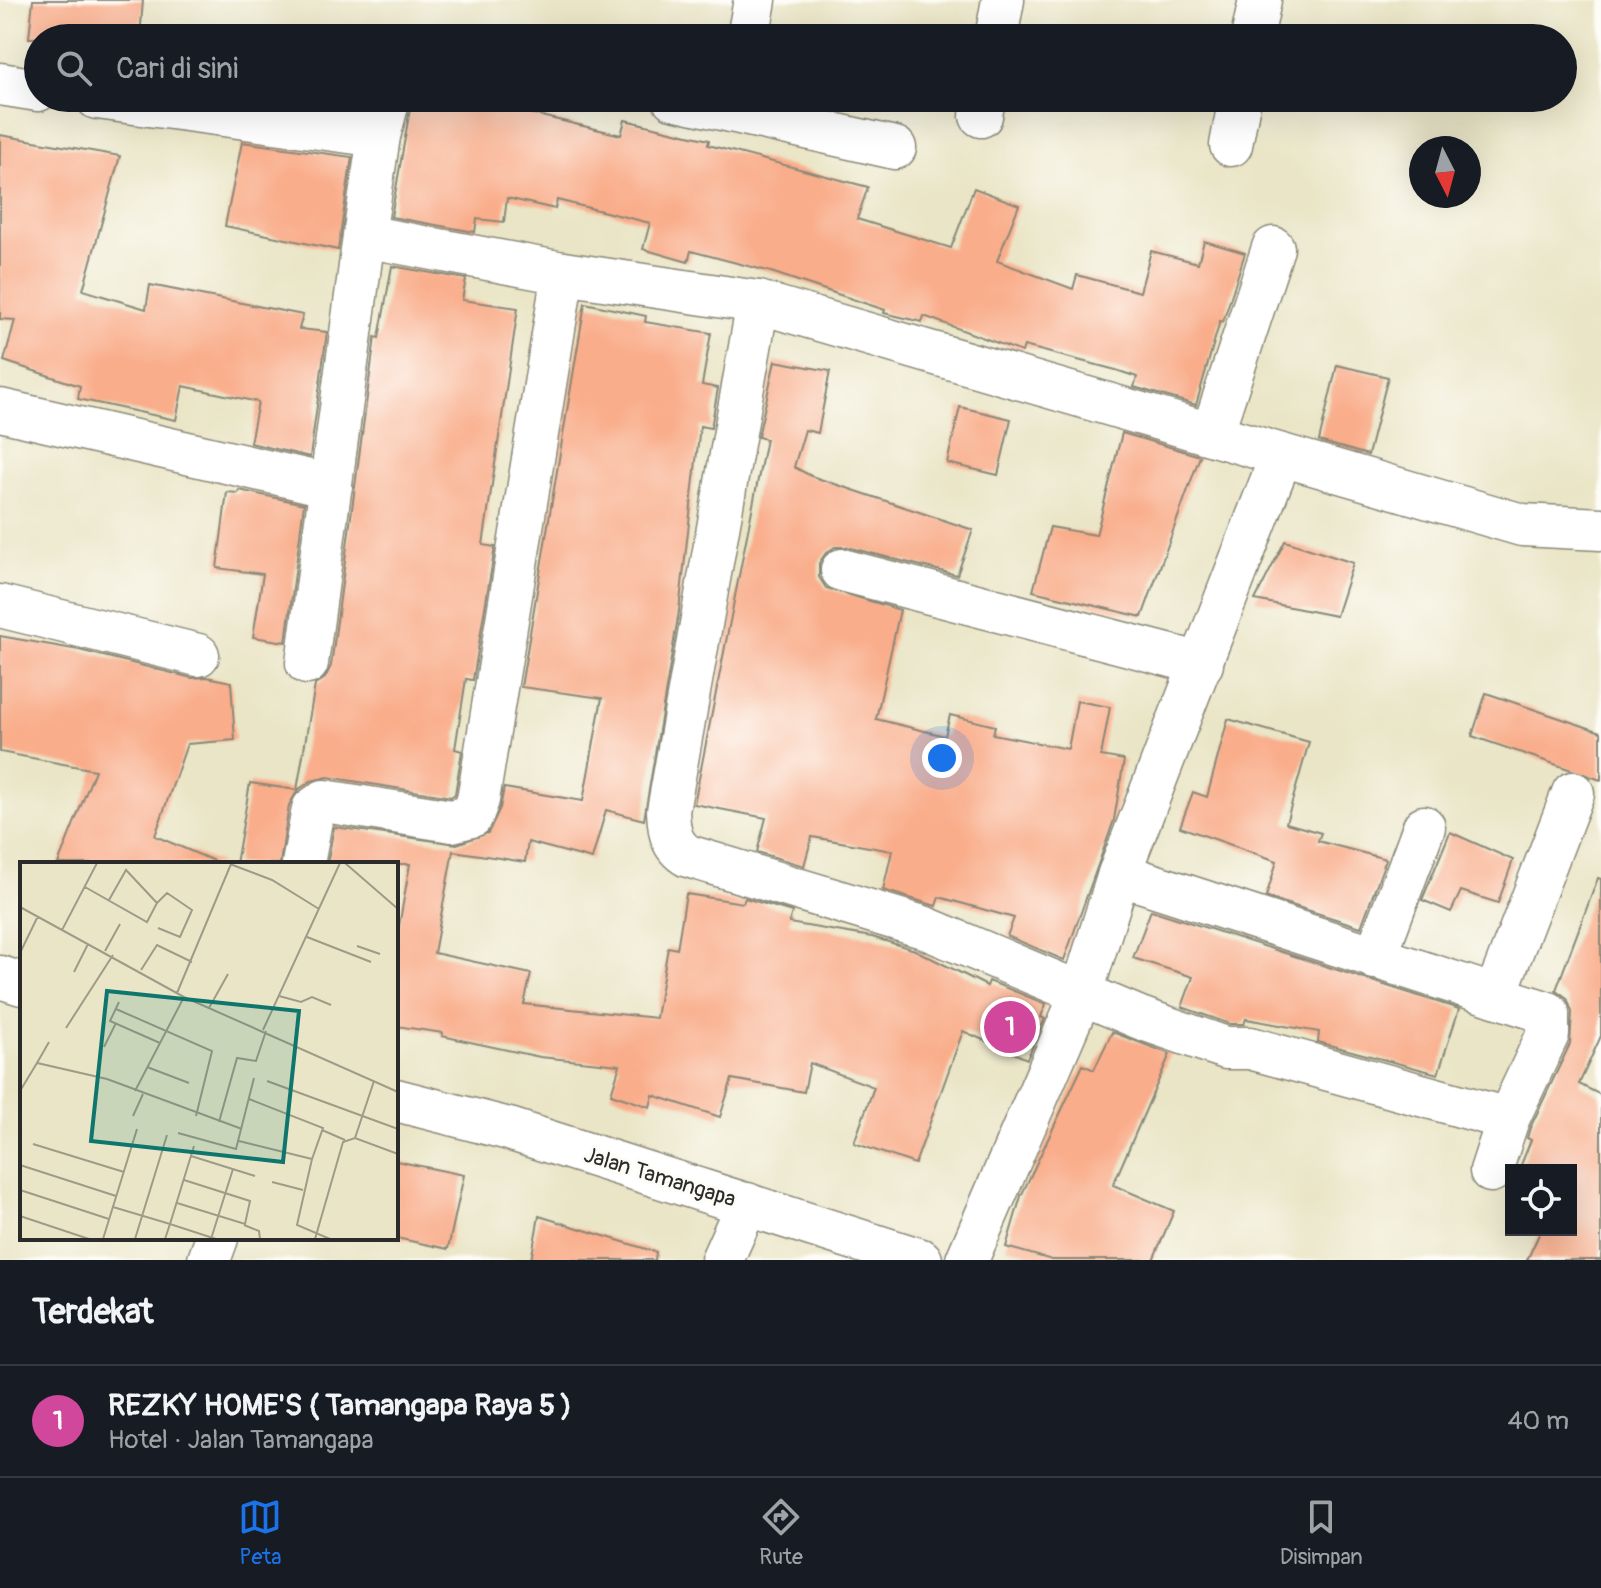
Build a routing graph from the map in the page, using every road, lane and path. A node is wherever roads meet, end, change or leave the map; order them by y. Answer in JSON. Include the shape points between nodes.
{"nodes":[{"id":1,"x":755,"y":0,"type":"edge"},
{"id":2,"x":1003,"y":0,"type":"edge"},
{"id":3,"x":1260,"y":0,"type":"edge"},
{"id":4,"x":751,"y":24,"type":"edge"},
{"id":5,"x":999,"y":24,"type":"edge"},
{"id":6,"x":1255,"y":24,"type":"edge"},
{"id":7,"x":0,"y":84,"type":"edge"},
{"id":8,"x":24,"y":88,"type":"edge"},
{"id":9,"x":308,"y":112,"type":"edge"},
{"id":10,"x":735,"y":112,"type":"edge"},
{"id":11,"x":1237,"y":112,"type":"edge"},
{"id":12,"x":384,"y":117,"type":"edge"},
{"id":13,"x":1231,"y":145,"type":"dead end"},
{"id":14,"x":895,"y":148,"type":"dead end"},
{"id":15,"x":364,"y":236,"type":"junction"},
{"id":16,"x":1273,"y":248,"type":"dead end"},
{"id":17,"x":563,"y":273,"type":"junction"},
{"id":18,"x":758,"y":302,"type":"junction"},
{"id":19,"x":0,"y":410,"type":"edge"},
{"id":20,"x":1212,"y":434,"type":"junction"},
{"id":21,"x":1281,"y":456,"type":"junction"},
{"id":22,"x":331,"y":486,"type":"junction"},
{"id":23,"x":1601,"y":529,"type":"edge"},
{"id":24,"x":842,"y":570,"type":"dead end"},
{"id":25,"x":0,"y":606,"type":"edge"},
{"id":26,"x":198,"y":655,"type":"dead end"},
{"id":27,"x":307,"y":663,"type":"dead end"},
{"id":28,"x":1202,"y":664,"type":"junction"},
{"id":29,"x":1573,"y":793,"type":"dead end"},
{"id":30,"x":1424,"y":827,"type":"dead end"},
{"id":31,"x":303,"y":862,"type":"edge"},
{"id":32,"x":1119,"y":874,"type":"junction"},
{"id":33,"x":1375,"y":958,"type":"junction"},
{"id":34,"x":0,"y":977,"type":"edge"},
{"id":35,"x":20,"y":983,"type":"edge"},
{"id":36,"x":1081,"y":995,"type":"junction"},
{"id":37,"x":1495,"y":996,"type":"junction"},
{"id":38,"x":398,"y":1101,"type":"edge"},
{"id":39,"x":1508,"y":1119,"type":"junction"},
{"id":40,"x":1491,"y":1171,"type":"dead end"},
{"id":41,"x":747,"y":1204,"type":"junction"},
{"id":42,"x":216,"y":1240,"type":"edge"},
{"id":43,"x":209,"y":1260,"type":"edge"},
{"id":44,"x":722,"y":1260,"type":"edge"},
{"id":45,"x":921,"y":1260,"type":"edge"},
{"id":46,"x":967,"y":1260,"type":"edge"}],
"edges":[{"from":1,"to":4,"type":"street"},
{"from":2,"to":5,"type":"street"},
{"from":3,"to":6,"type":"street"},
{"from":7,"to":8,"type":"street"},
{"from":9,"to":12,"type":"street"},
{"from":10,"to":14,"type":"street"},
{"from":11,"to":13,"type":"street"},
{"from":12,"to":15,"type":"street"},
{"from":15,"to":17,"type":"street"},
{"from":15,"to":22,"type":"street"},
{"from":16,"to":20,"type":"street"},
{"from":17,"to":18,"type":"street"},
{"from":17,"to":31,"type":"street","via":[[472,816],[452,821],[324,801],[313,809]]},
{"from":18,"to":20,"type":"street"},
{"from":18,"to":36,"type":"street","via":[[668,811],[670,834],[688,856],[923,927]]},
{"from":19,"to":22,"type":"street"},
{"from":20,"to":21,"type":"street"},
{"from":21,"to":23,"type":"street","via":[[1522,525]]},
{"from":21,"to":28,"type":"street"},
{"from":22,"to":27,"type":"street"},
{"from":24,"to":28,"type":"street"},
{"from":25,"to":26,"type":"street"},
{"from":28,"to":32,"type":"street"},
{"from":29,"to":37,"type":"street"},
{"from":30,"to":33,"type":"street"},
{"from":32,"to":33,"type":"street"},
{"from":32,"to":36,"type":"street"},
{"from":33,"to":37,"type":"street"},
{"from":34,"to":35,"type":"street"},
{"from":36,"to":39,"type":"street","via":[[1226,1048],[1250,1048]]},
{"from":36,"to":46,"type":"street"},
{"from":37,"to":39,"type":"street","via":[[1539,1008],[1548,1013],[1550,1023]]},
{"from":38,"to":41,"type":"street","name":"Jalan Tamangapa","via":[[509,1129]]},
{"from":39,"to":40,"type":"street"},
{"from":41,"to":44,"type":"street"},
{"from":41,"to":45,"type":"street","name":"Jalan Tamangapa"},
{"from":42,"to":43,"type":"street"}]}
